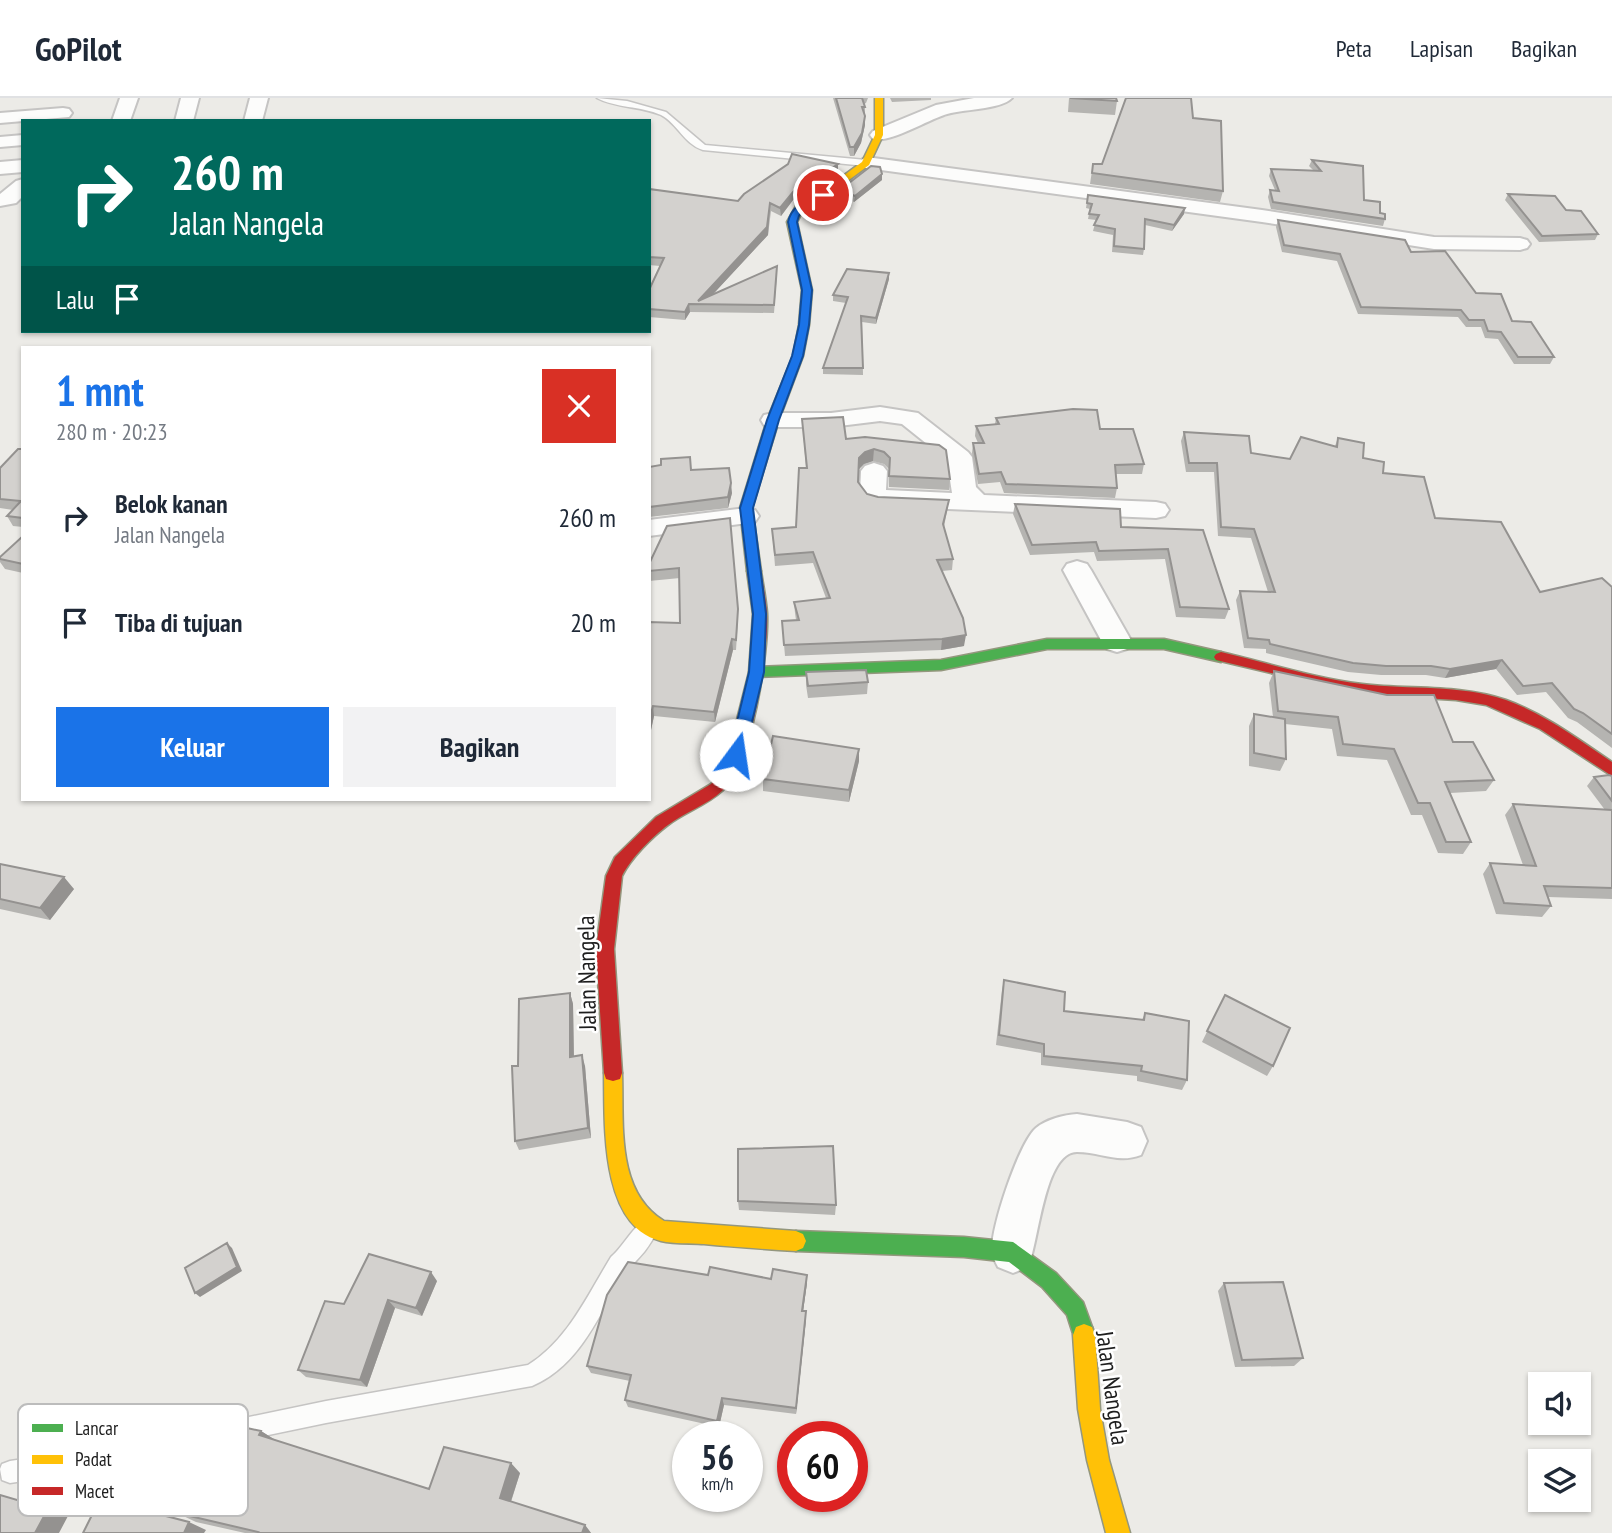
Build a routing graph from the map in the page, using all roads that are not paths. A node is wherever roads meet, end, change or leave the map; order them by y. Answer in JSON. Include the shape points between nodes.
{"nodes":[{"id":1,"x":128,"y":98,"type":"edge"},
{"id":2,"x":190,"y":98,"type":"edge"},
{"id":3,"x":259,"y":98,"type":"edge"},
{"id":4,"x":601,"y":98,"type":"edge"},
{"id":5,"x":879,"y":98,"type":"edge"},
{"id":6,"x":1003,"y":98,"type":"edge"},
{"id":7,"x":64,"y":110,"type":"edge"},
{"id":8,"x":0,"y":118,"type":"edge"},
{"id":9,"x":122,"y":119,"type":"edge"},
{"id":10,"x":185,"y":119,"type":"edge"},
{"id":11,"x":254,"y":119,"type":"edge"},
{"id":12,"x":878,"y":135,"type":"junction"},
{"id":13,"x":21,"y":140,"type":"edge"},
{"id":14,"x":0,"y":142,"type":"edge"},
{"id":15,"x":866,"y":163,"type":"junction"},
{"id":16,"x":21,"y":166,"type":"edge"},
{"id":17,"x":0,"y":168,"type":"edge"},
{"id":18,"x":21,"y":188,"type":"edge"},
{"id":19,"x":0,"y":200,"type":"edge"},
{"id":20,"x":1520,"y":244,"type":"dead end"},
{"id":21,"x":773,"y":420,"type":"junction"},
{"id":22,"x":874,"y":471,"type":"dead end"},
{"id":23,"x":977,"y":502,"type":"junction"},
{"id":24,"x":1156,"y":510,"type":"dead end"},
{"id":25,"x":746,"y":516,"type":"junction"},
{"id":26,"x":651,"y":528,"type":"edge"},
{"id":27,"x":1077,"y":570,"type":"dead end"},
{"id":28,"x":1117,"y":642,"type":"junction"},
{"id":29,"x":756,"y":672,"type":"junction"},
{"id":30,"x":1612,"y":770,"type":"edge"},
{"id":31,"x":1127,"y":1142,"type":"dead end"},
{"id":32,"x":649,"y":1227,"type":"junction"},
{"id":33,"x":1013,"y":1252,"type":"junction"},
{"id":34,"x":248,"y":1428,"type":"edge"},
{"id":35,"x":18,"y":1471,"type":"edge"},
{"id":36,"x":10,"y":1472,"type":"dead end"},
{"id":37,"x":1118,"y":1533,"type":"edge"}],
"edges":[{"from":1,"to":9,"type":"street"},
{"from":2,"to":10,"type":"street"},
{"from":3,"to":11,"type":"street"},
{"from":4,"to":15,"type":"lane","via":[[662,113],[703,147]]},
{"from":5,"to":12,"type":"main road"},
{"from":6,"to":12,"type":"street","via":[[942,109]]},
{"from":7,"to":8,"type":"street"},
{"from":12,"to":15,"type":"main road"},
{"from":13,"to":14,"type":"street"},
{"from":15,"to":20,"type":"street","via":[[1434,243]]},
{"from":15,"to":21,"type":"main road","name":"Jalan Nangela","via":[[794,216],[807,290],[804,325]]},
{"from":16,"to":17,"type":"street"},
{"from":18,"to":19,"type":"street","via":[[9,199]]},
{"from":21,"to":23,"type":"street","via":[[880,414],[914,420],[959,457],[963,490]]},
{"from":21,"to":25,"type":"main road","name":"Jalan Nangela"},
{"from":22,"to":23,"type":"street","via":[[873,493],[878,498]]},
{"from":23,"to":24,"type":"street"},
{"from":25,"to":26,"type":"street"},
{"from":25,"to":29,"type":"main road","name":"Jalan Nangela","via":[[760,614]]},
{"from":27,"to":28,"type":"street"},
{"from":28,"to":29,"type":"main road","via":[[1047,644],[941,665]]},
{"from":28,"to":30,"type":"main road","via":[[1180,646],[1366,690],[1480,698],[1513,708]]},
{"from":29,"to":32,"type":"main road","name":"Jalan Nangela","via":[[727,776],[716,788],[662,821],[621,862],[614,876],[605,949],[619,1174],[623,1193]]},
{"from":31,"to":33,"type":"street","via":[[1063,1134],[1044,1146],[1033,1169]]},
{"from":32,"to":33,"type":"main road","via":[[757,1240]]},
{"from":32,"to":34,"type":"lane","via":[[618,1264],[570,1341],[532,1375]]},
{"from":33,"to":37,"type":"main road","name":"Jalan Nangela","via":[[1076,1309],[1085,1337],[1096,1447]]},
{"from":35,"to":36,"type":"lane"}]}
